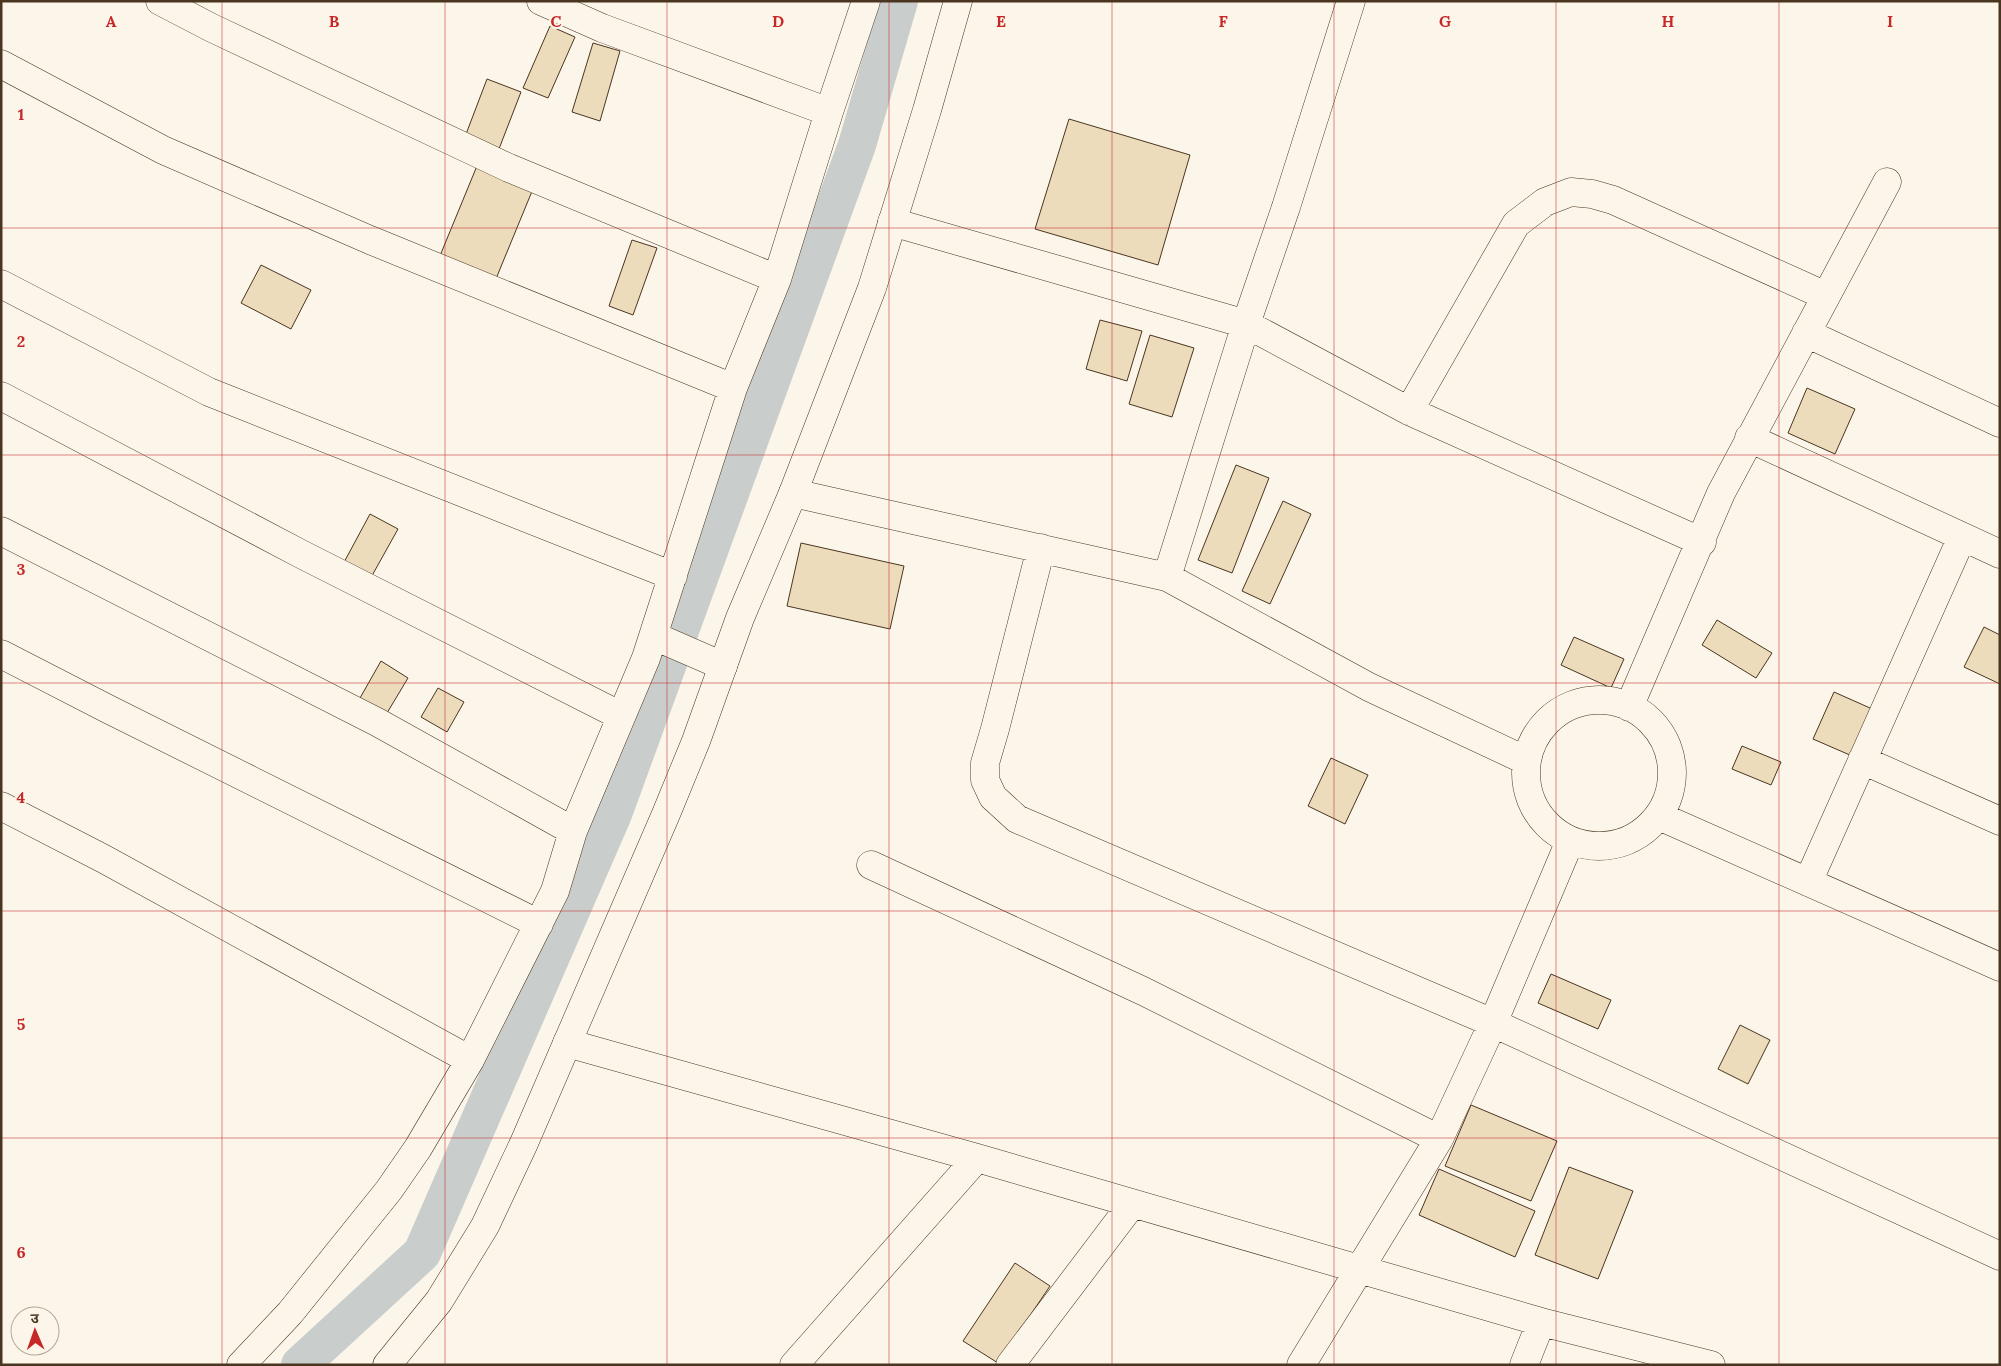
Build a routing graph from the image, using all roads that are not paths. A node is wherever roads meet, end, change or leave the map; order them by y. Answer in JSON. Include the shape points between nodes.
{"nodes":[{"id":1,"x":160,"y":1,"type":"edge"},
{"id":2,"x":541,"y":1,"type":"edge"},
{"id":3,"x":866,"y":1,"type":"edge"},
{"id":4,"x":958,"y":1,"type":"edge"},
{"id":5,"x":1351,"y":1,"type":"edge"},
{"id":6,"x":1,"y":64,"type":"edge"},
{"id":7,"x":828,"y":112,"type":"junction"},
{"id":8,"x":1888,"y":182,"type":"dead end"},
{"id":9,"x":892,"y":222,"type":"junction"},
{"id":10,"x":777,"y":279,"type":"junction"},
{"id":11,"x":1,"y":284,"type":"edge"},
{"id":12,"x":1826,"y":296,"type":"junction"},
{"id":13,"x":1246,"y":324,"type":"junction"},
{"id":14,"x":1806,"y":333,"type":"junction"},
{"id":15,"x":733,"y":388,"type":"junction"},
{"id":16,"x":1,"y":396,"type":"edge"},
{"id":17,"x":1409,"y":411,"type":"junction"},
{"id":18,"x":2000,"y":423,"type":"edge"},
{"id":19,"x":1749,"y":438,"type":"junction"},
{"id":20,"x":793,"y":493,"type":"junction"},
{"id":21,"x":1,"y":531,"type":"edge"},
{"id":22,"x":1962,"y":537,"type":"junction"},
{"id":23,"x":1702,"y":542,"type":"junction"},
{"id":24,"x":1041,"y":548,"type":"junction"},
{"id":25,"x":2000,"y":554,"type":"edge"},
{"id":26,"x":673,"y":576,"type":"junction"},
{"id":27,"x":1167,"y":577,"type":"junction"},
{"id":28,"x":659,"y":638,"type":"junction"},
{"id":29,"x":1,"y":654,"type":"edge"},
{"id":30,"x":715,"y":662,"type":"junction"},
{"id":31,"x":1630,"y":707,"type":"junction"},
{"id":32,"x":621,"y":716,"type":"junction"},
{"id":33,"x":1526,"y":760,"type":"junction"},
{"id":34,"x":1862,"y":760,"type":"junction"},
{"id":35,"x":1,"y":806,"type":"edge"},
{"id":36,"x":1659,"y":816,"type":"junction"},
{"id":37,"x":2000,"y":821,"type":"edge"},
{"id":38,"x":573,"y":831,"type":"junction"},
{"id":39,"x":1570,"y":841,"type":"junction"},
{"id":40,"x":871,"y":865,"type":"dead end"},
{"id":41,"x":1808,"y":882,"type":"junction"},
{"id":42,"x":539,"y":924,"type":"junction"},
{"id":43,"x":2000,"y":967,"type":"edge"},
{"id":44,"x":1493,"y":1022,"type":"junction"},
{"id":45,"x":567,"y":1043,"type":"junction"},
{"id":46,"x":470,"y":1060,"type":"junction"},
{"id":47,"x":1439,"y":1138,"type":"junction"},
{"id":48,"x":977,"y":1158,"type":"junction"},
{"id":49,"x":1132,"y":1204,"type":"junction"},
{"id":50,"x":2000,"y":1256,"type":"edge"},
{"id":51,"x":1360,"y":1268,"type":"junction"},
{"id":52,"x":1541,"y":1322,"type":"junction"},
{"id":53,"x":389,"y":1364,"type":"edge"},
{"id":54,"x":241,"y":1365,"type":"edge"},
{"id":55,"x":794,"y":1365,"type":"edge"},
{"id":56,"x":1010,"y":1365,"type":"edge"},
{"id":57,"x":1301,"y":1365,"type":"edge"},
{"id":58,"x":1524,"y":1365,"type":"edge"},
{"id":59,"x":1711,"y":1365,"type":"edge"}],
"edges":[{"from":1,"to":10,"type":"street","via":[[509,168]]},
{"from":2,"to":7,"type":"street","via":[[602,28]]},
{"from":3,"to":7,"type":"street"},
{"from":4,"to":9,"type":"street"},
{"from":5,"to":13,"type":"street"},
{"from":6,"to":15,"type":"street","via":[[164,150],[370,240]]},
{"from":7,"to":10,"type":"street"},
{"from":8,"to":12,"type":"street"},
{"from":9,"to":13,"type":"street"},
{"from":9,"to":20,"type":"street","via":[[872,288]]},
{"from":10,"to":15,"type":"street"},
{"from":11,"to":26,"type":"street","via":[[209,392]]},
{"from":12,"to":14,"type":"street"},
{"from":12,"to":17,"type":"street","via":[[1613,200],[1571,192],[1545,202],[1516,224]]},
{"from":13,"to":17,"type":"street"},
{"from":13,"to":27,"type":"street"},
{"from":14,"to":18,"type":"street"},
{"from":14,"to":19,"type":"street"},
{"from":15,"to":26,"type":"street"},
{"from":16,"to":32,"type":"street","via":[[301,554]]},
{"from":17,"to":23,"type":"street"},
{"from":19,"to":22,"type":"street"},
{"from":19,"to":23,"type":"street"},
{"from":20,"to":24,"type":"street"},
{"from":20,"to":30,"type":"street","via":[[740,618]]},
{"from":21,"to":38,"type":"street","via":[[377,722]]},
{"from":22,"to":25,"type":"street"},
{"from":22,"to":34,"type":"street"},
{"from":23,"to":31,"type":"street"},
{"from":24,"to":27,"type":"street"},
{"from":24,"to":44,"type":"street","via":[[985,763],[985,780],[993,797],[1017,819]]},
{"from":26,"to":28,"type":"street"},
{"from":27,"to":33,"type":"street","via":[[1369,687]]},
{"from":28,"to":30,"type":"street"},
{"from":28,"to":32,"type":"street"},
{"from":29,"to":42,"type":"street"},
{"from":30,"to":45,"type":"street","via":[[696,741]]},
{"from":31,"to":33,"type":"street","via":[[1618,701],[1594,699],[1571,704],[1550,717],[1534,736]]},
{"from":31,"to":36,"type":"street","via":[[1640,711],[1657,727],[1668,748],[1673,771],[1670,795]]},
{"from":32,"to":38,"type":"street"},
{"from":33,"to":39,"type":"street","via":[[1525,784],[1534,808],[1549,828]]},
{"from":34,"to":37,"type":"street"},
{"from":34,"to":41,"type":"street"},
{"from":35,"to":46,"type":"street"},
{"from":36,"to":39,"type":"street","via":[[1641,833],[1620,843],[1595,847]]},
{"from":36,"to":41,"type":"street"},
{"from":38,"to":42,"type":"street","via":[[554,891]]},
{"from":39,"to":44,"type":"street"},
{"from":40,"to":47,"type":"street","via":[[1143,991]]},
{"from":41,"to":43,"type":"street"},
{"from":42,"to":46,"type":"street"},
{"from":44,"to":47,"type":"street"},
{"from":44,"to":50,"type":"street"},
{"from":45,"to":48,"type":"street"},
{"from":45,"to":53,"type":"street","via":[[485,1226],[439,1301]]},
{"from":46,"to":54,"type":"street","via":[[389,1190],[290,1312]]},
{"from":47,"to":51,"type":"street"},
{"from":48,"to":49,"type":"street"},
{"from":48,"to":55,"type":"street"},
{"from":49,"to":51,"type":"street"},
{"from":49,"to":56,"type":"street"},
{"from":51,"to":52,"type":"street"},
{"from":51,"to":57,"type":"street"},
{"from":52,"to":58,"type":"street"},
{"from":52,"to":59,"type":"street"}]}
